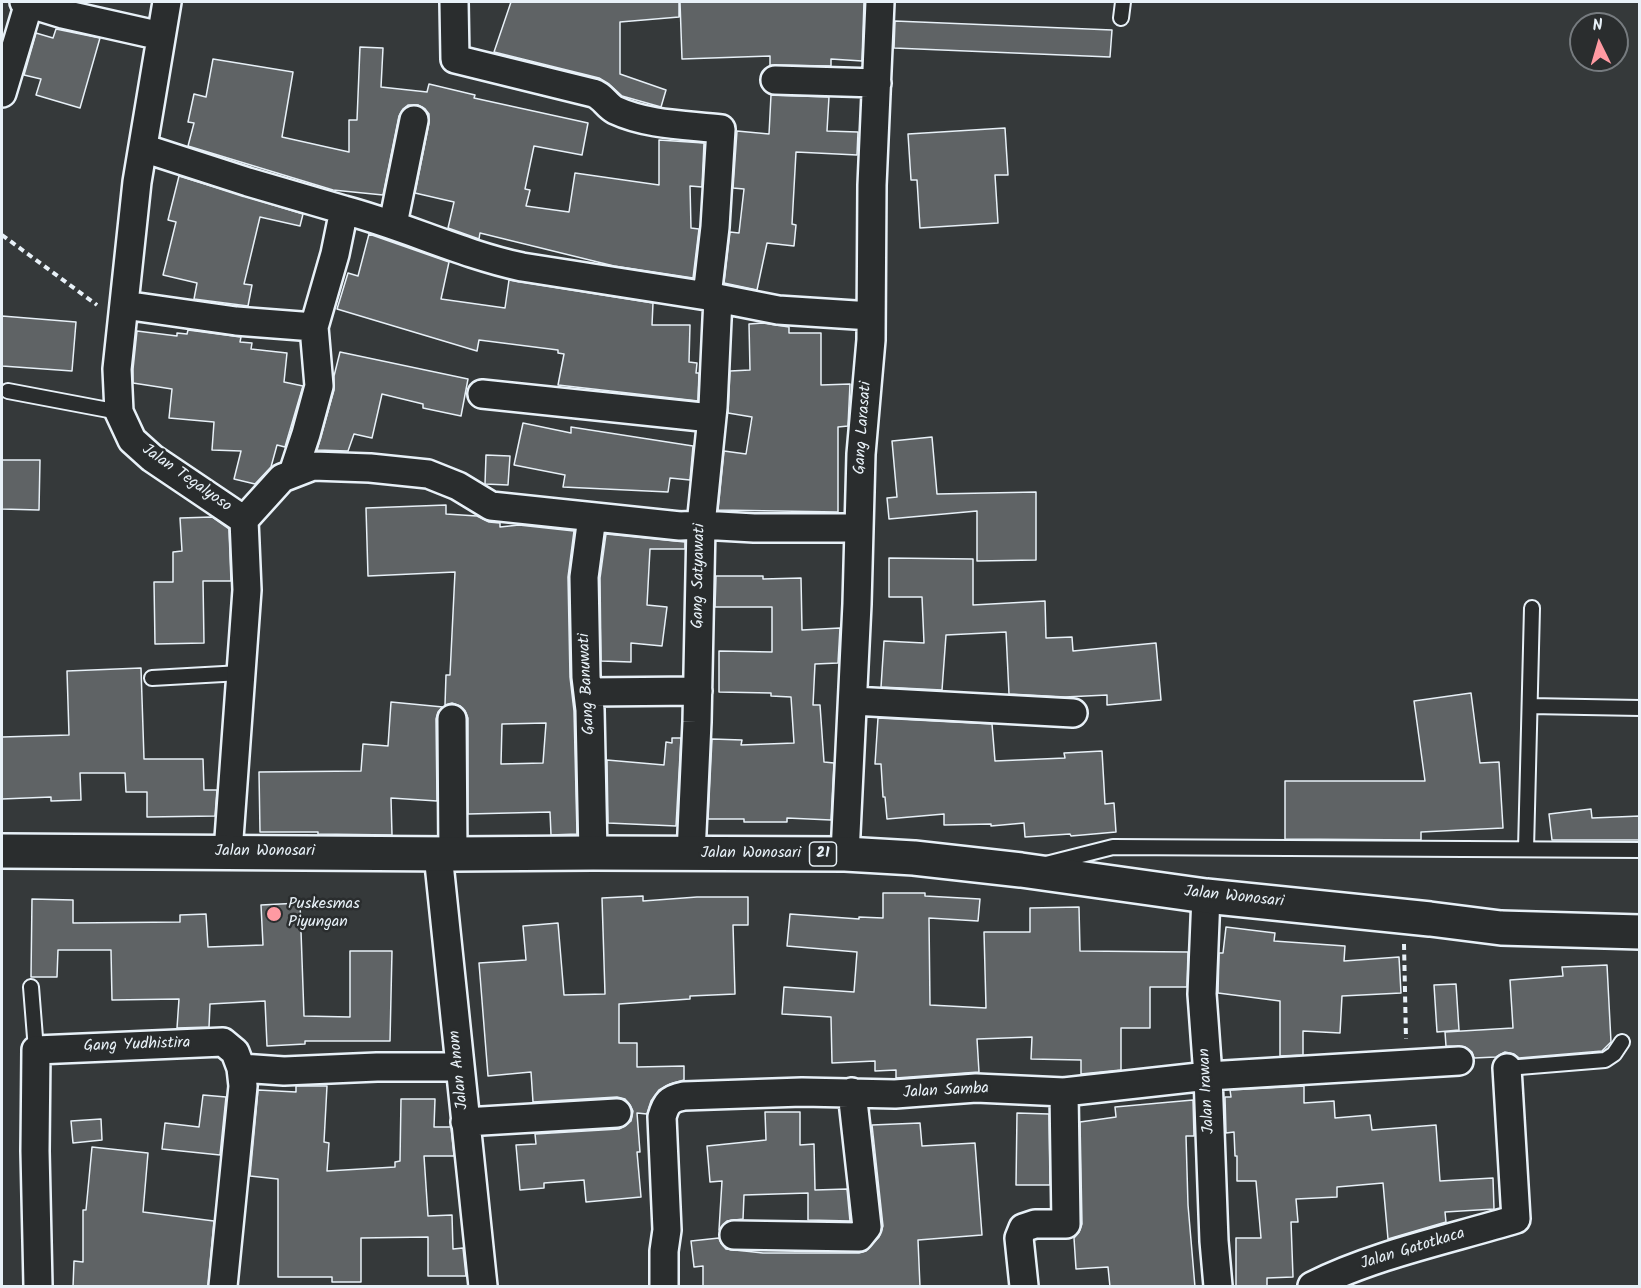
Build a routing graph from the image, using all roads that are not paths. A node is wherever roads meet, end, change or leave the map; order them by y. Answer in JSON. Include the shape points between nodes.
{"nodes":[{"id":1,"x":27,"y":2,"type":"edge"},
{"id":2,"x":167,"y":2,"type":"edge"},
{"id":3,"x":454,"y":2,"type":"edge"},
{"id":4,"x":880,"y":2,"type":"edge"},
{"id":5,"x":1123,"y":2,"type":"edge"},
{"id":6,"x":1121,"y":18,"type":"dead end"},
{"id":7,"x":161,"y":36,"type":"junction"},
{"id":8,"x":774,"y":80,"type":"dead end"},
{"id":9,"x":877,"y":83,"type":"junction"},
{"id":10,"x":2,"y":93,"type":"edge"},
{"id":11,"x":414,"y":120,"type":"dead end"},
{"id":12,"x":143,"y":148,"type":"junction"},
{"id":13,"x":344,"y":210,"type":"junction"},
{"id":14,"x":393,"y":225,"type":"junction"},
{"id":15,"x":713,"y":297,"type":"junction"},
{"id":16,"x":123,"y":314,"type":"junction"},
{"id":17,"x":870,"y":316,"type":"junction"},
{"id":18,"x":314,"y":327,"type":"junction"},
{"id":19,"x":8,"y":391,"type":"dead end"},
{"id":20,"x":482,"y":394,"type":"dead end"},
{"id":21,"x":119,"y":412,"type":"junction"},
{"id":22,"x":711,"y":418,"type":"junction"},
{"id":23,"x":293,"y":473,"type":"junction"},
{"id":24,"x":592,"y":517,"type":"junction"},
{"id":25,"x":244,"y":520,"type":"junction"},
{"id":26,"x":701,"y":525,"type":"junction"},
{"id":27,"x":859,"y":528,"type":"junction"},
{"id":28,"x":1532,"y":608,"type":"dead end"},
{"id":29,"x":241,"y":673,"type":"junction"},
{"id":30,"x":152,"y":678,"type":"dead end"},
{"id":31,"x":698,"y":691,"type":"junction"},
{"id":32,"x":588,"y":692,"type":"junction"},
{"id":33,"x":853,"y":701,"type":"junction"},
{"id":34,"x":1530,"y":706,"type":"junction"},
{"id":35,"x":1640,"y":708,"type":"edge"},
{"id":36,"x":1073,"y":713,"type":"dead end"},
{"id":37,"x":452,"y":719,"type":"dead end"},
{"id":38,"x":1526,"y":849,"type":"junction"},
{"id":39,"x":1640,"y":850,"type":"edge"},
{"id":40,"x":2,"y":851,"type":"edge"},
{"id":41,"x":228,"y":852,"type":"junction"},
{"id":42,"x":592,"y":853,"type":"junction"},
{"id":43,"x":446,"y":854,"type":"junction"},
{"id":44,"x":691,"y":854,"type":"junction"},
{"id":45,"x":845,"y":854,"type":"junction"},
{"id":46,"x":1021,"y":870,"type":"junction"},
{"id":47,"x":1206,"y":896,"type":"junction"},
{"id":48,"x":1640,"y":932,"type":"edge"},
{"id":49,"x":31,"y":987,"type":"dead end"},
{"id":50,"x":1622,"y":1042,"type":"dead end"},
{"id":51,"x":36,"y":1050,"type":"junction"},
{"id":52,"x":1459,"y":1061,"type":"dead end"},
{"id":53,"x":459,"y":1067,"type":"junction"},
{"id":54,"x":241,"y":1068,"type":"junction"},
{"id":55,"x":1507,"y":1068,"type":"joint"},
{"id":56,"x":1208,"y":1076,"type":"junction"},
{"id":57,"x":852,"y":1092,"type":"junction"},
{"id":58,"x":1064,"y":1092,"type":"junction"},
{"id":59,"x":617,"y":1113,"type":"dead end"},
{"id":60,"x":465,"y":1122,"type":"junction"},
{"id":61,"x":734,"y":1235,"type":"dead end"},
{"id":62,"x":38,"y":1287,"type":"edge"},
{"id":63,"x":223,"y":1287,"type":"edge"},
{"id":64,"x":483,"y":1287,"type":"edge"},
{"id":65,"x":664,"y":1287,"type":"edge"},
{"id":66,"x":1024,"y":1287,"type":"edge"},
{"id":67,"x":1218,"y":1287,"type":"edge"},
{"id":68,"x":1312,"y":1287,"type":"edge"}],
"edges":[{"from":1,"to":7,"type":"street"},
{"from":1,"to":10,"type":"street"},
{"from":2,"to":7,"type":"street","name":"Jalan Tegalyoso"},
{"from":3,"to":15,"type":"street","name":"Gang Satyawati","via":[[455,59],[593,93],[614,109],[657,122],[721,129]]},
{"from":4,"to":9,"type":"street","name":"Gang Larasati"},
{"from":5,"to":6,"type":"lane"},
{"from":7,"to":12,"type":"street","name":"Jalan Tegalyoso"},
{"from":8,"to":9,"type":"street"},
{"from":9,"to":17,"type":"street","name":"Gang Larasati"},
{"from":11,"to":14,"type":"street"},
{"from":12,"to":13,"type":"street"},
{"from":12,"to":16,"type":"street","name":"Jalan Tegalyoso"},
{"from":13,"to":14,"type":"street"},
{"from":13,"to":18,"type":"street"},
{"from":14,"to":15,"type":"street","via":[[494,261]]},
{"from":15,"to":17,"type":"street","via":[[778,310]]},
{"from":15,"to":22,"type":"street","name":"Gang Satyawati"},
{"from":16,"to":18,"type":"street"},
{"from":16,"to":21,"type":"street","name":"Jalan Tegalyoso","via":[[117,369]]},
{"from":17,"to":27,"type":"street","name":"Gang Larasati"},
{"from":18,"to":23,"type":"street","via":[[319,386]]},
{"from":19,"to":21,"type":"lane"},
{"from":20,"to":22,"type":"street"},
{"from":21,"to":25,"type":"street","name":"Jalan Tegalyoso","via":[[132,440],[152,458]]},
{"from":22,"to":26,"type":"street","name":"Gang Satyawati"},
{"from":23,"to":24,"type":"street","via":[[313,466],[428,474],[491,506]]},
{"from":23,"to":25,"type":"street","via":[[282,478]]},
{"from":24,"to":26,"type":"street"},
{"from":24,"to":32,"type":"street","name":"Gang Banuwati","via":[[584,577]]},
{"from":25,"to":29,"type":"street","name":"Jalan Tegalyoso","via":[[247,590]]},
{"from":26,"to":27,"type":"street"},
{"from":26,"to":31,"type":"street","name":"Gang Satyawati"},
{"from":27,"to":33,"type":"street","name":"Gang Larasati"},
{"from":28,"to":34,"type":"lane"},
{"from":29,"to":30,"type":"lane"},
{"from":29,"to":41,"type":"street","name":"Jalan Tegalyoso"},
{"from":31,"to":32,"type":"street"},
{"from":31,"to":44,"type":"street","name":"Gang Satyawati"},
{"from":32,"to":42,"type":"street","name":"Gang Banuwati"},
{"from":33,"to":36,"type":"street"},
{"from":33,"to":45,"type":"street","name":"Gang Larasati"},
{"from":34,"to":35,"type":"lane"},
{"from":34,"to":38,"type":"lane"},
{"from":37,"to":43,"type":"street","name":"Jalan Anom"},
{"from":38,"to":39,"type":"lane"},
{"from":38,"to":46,"type":"lane","via":[[1113,847]]},
{"from":40,"to":41,"type":"highway","name":"Jalan Wonosari","number":"21"},
{"from":41,"to":43,"type":"highway","name":"Jalan Wonosari","number":"21"},
{"from":42,"to":43,"type":"highway","name":"Jalan Wonosari","number":"21"},
{"from":42,"to":44,"type":"highway","name":"Jalan Wonosari","number":"21"},
{"from":43,"to":53,"type":"street","name":"Jalan Anom"},
{"from":44,"to":45,"type":"highway","name":"Jalan Wonosari","number":"21"},
{"from":45,"to":46,"type":"highway","name":"Jalan Wonosari","number":"21"},
{"from":46,"to":47,"type":"highway","name":"Jalan Wonosari","number":"21"},
{"from":47,"to":48,"type":"highway","name":"Jalan Wonosari","number":"21","via":[[1501,928]]},
{"from":47,"to":56,"type":"street","name":"Jalan Irawan","via":[[1202,993]]},
{"from":49,"to":51,"type":"lane"},
{"from":50,"to":55,"type":"lane","via":[[1605,1060]]},
{"from":51,"to":54,"type":"street","name":"Gang Yudhistira","via":[[223,1042],[235,1052]]},
{"from":51,"to":62,"type":"street"},
{"from":52,"to":56,"type":"street","name":"Jalan Samba"},
{"from":53,"to":54,"type":"street","via":[[284,1071]]},
{"from":53,"to":60,"type":"street","name":"Jalan Anom"},
{"from":54,"to":63,"type":"street","via":[[243,1086]]},
{"from":55,"to":68,"type":"street","name":"Jalan Gatotkaca","via":[[1516,1219],[1387,1257]]},
{"from":56,"to":58,"type":"street","name":"Jalan Samba"},
{"from":56,"to":67,"type":"street","name":"Jalan Irawan"},
{"from":57,"to":58,"type":"street","name":"Jalan Samba","via":[[895,1094],[976,1088]]},
{"from":57,"to":61,"type":"street","via":[[867,1227],[863,1233],[859,1237]]},
{"from":57,"to":65,"type":"street","name":"Jalan Samba","via":[[684,1096],[667,1102],[662,1117],[667,1230]]},
{"from":58,"to":66,"type":"street","via":[[1066,1224],[1023,1228],[1019,1238]]},
{"from":59,"to":60,"type":"street"},
{"from":60,"to":64,"type":"street","name":"Jalan Anom"}]}
